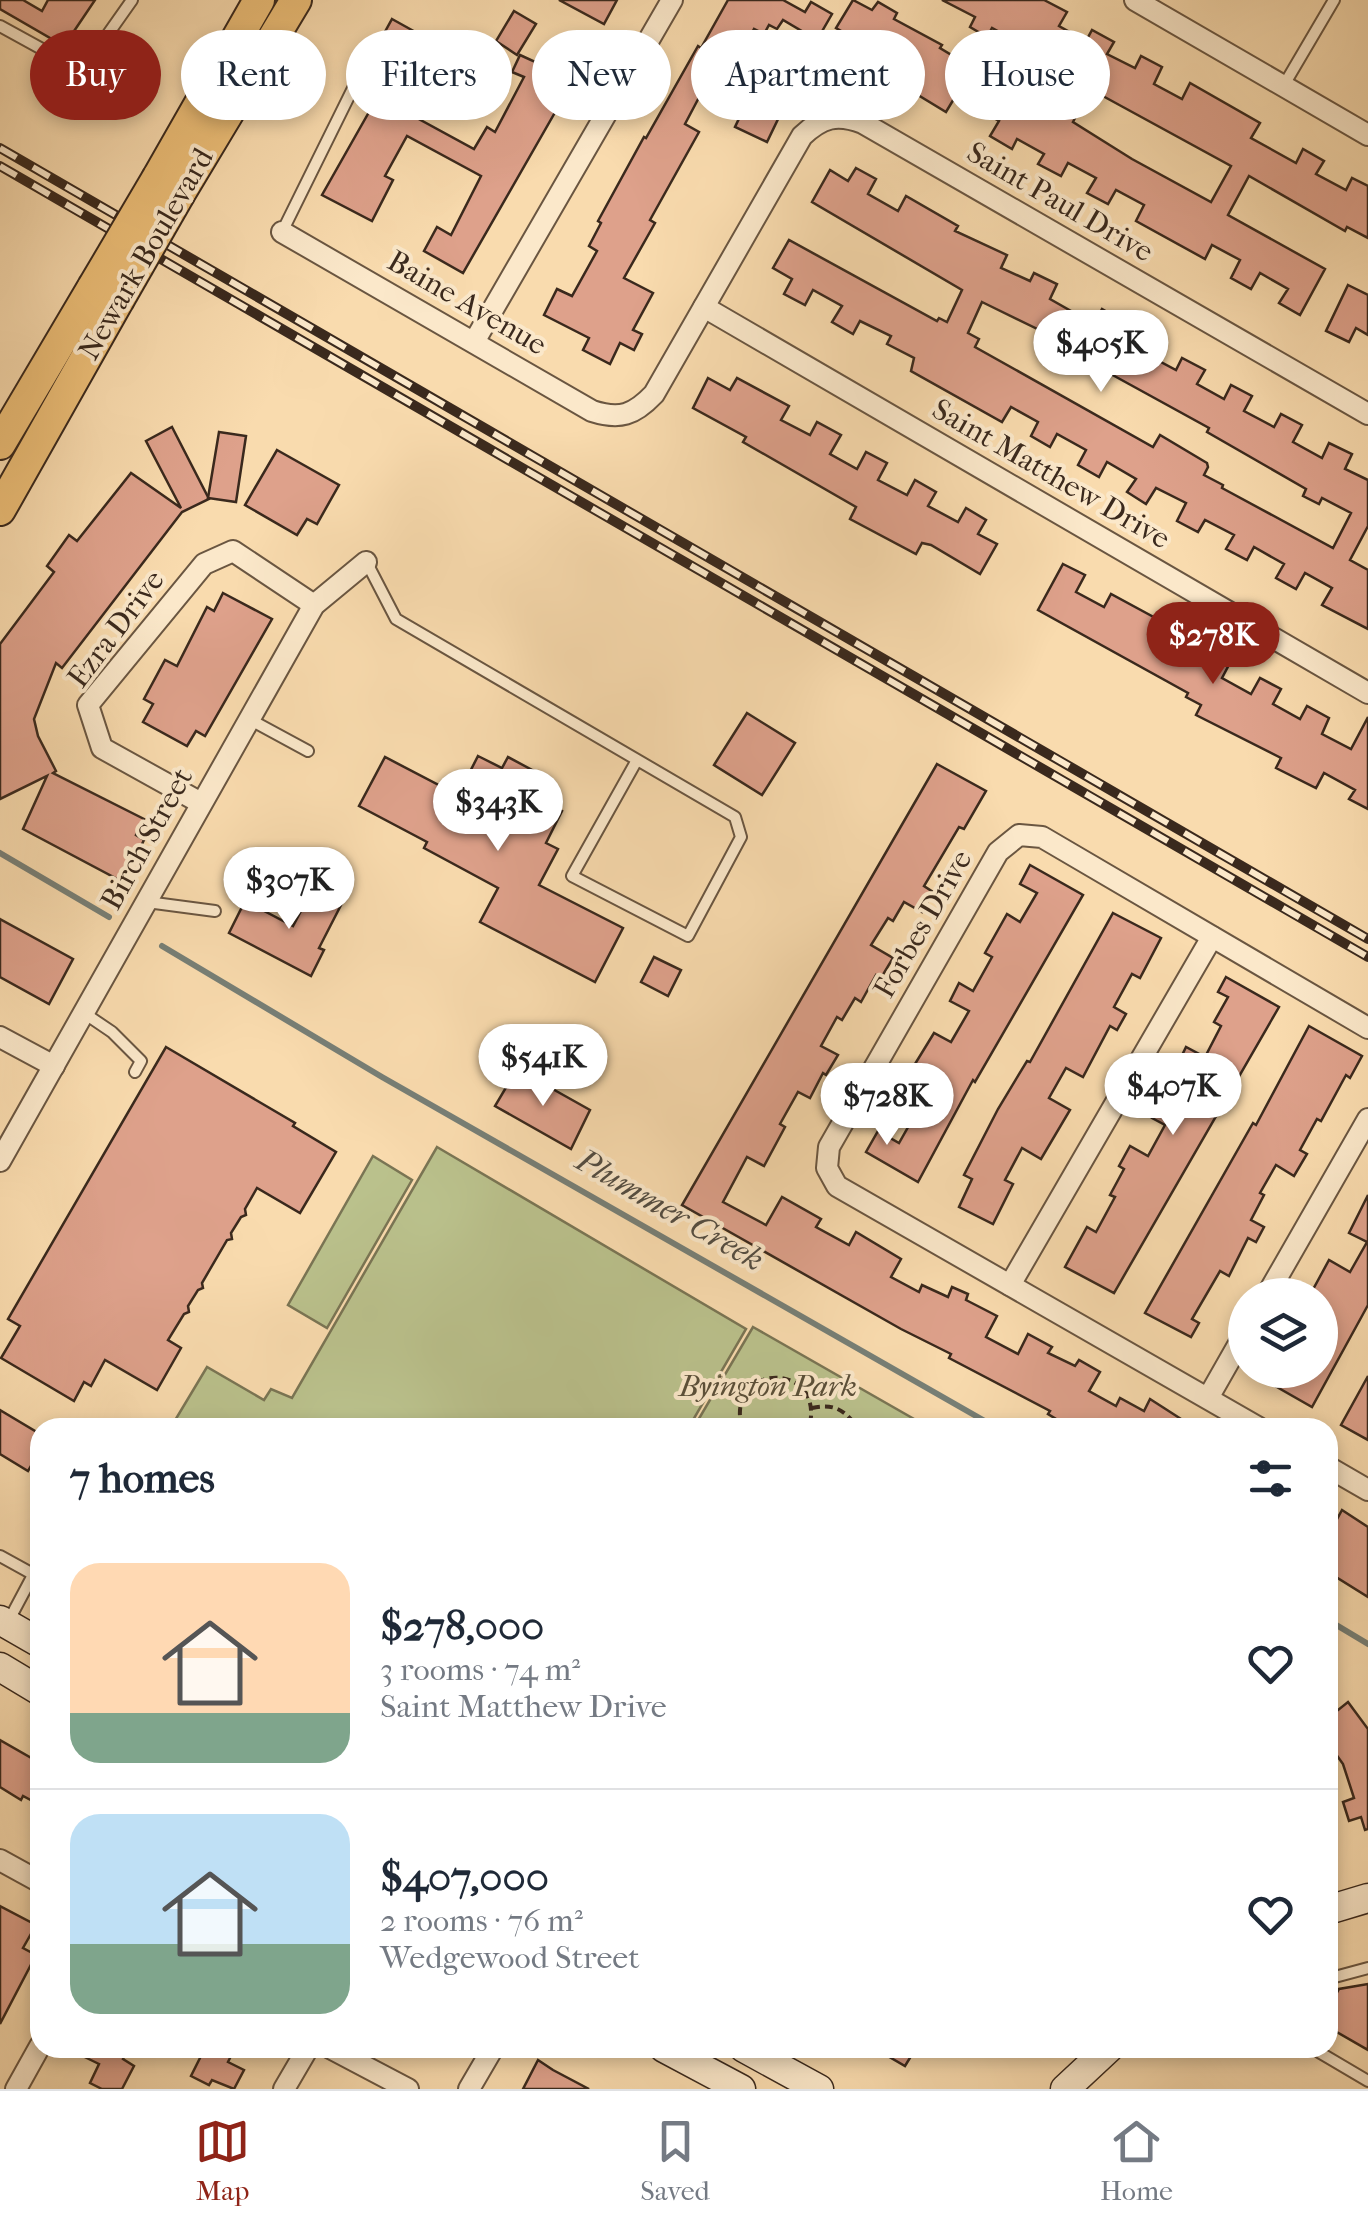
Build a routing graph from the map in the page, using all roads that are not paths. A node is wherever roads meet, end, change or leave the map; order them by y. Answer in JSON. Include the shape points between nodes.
{"nodes":[{"id":1,"x":132,"y":0,"type":"edge"},
{"id":2,"x":258,"y":0,"type":"edge"},
{"id":3,"x":296,"y":0,"type":"edge"},
{"id":4,"x":672,"y":0,"type":"edge"},
{"id":5,"x":1135,"y":0,"type":"edge"},
{"id":6,"x":1334,"y":0,"type":"edge"},
{"id":7,"x":0,"y":26,"type":"edge"},
{"id":8,"x":1284,"y":86,"type":"junction"},
{"id":9,"x":346,"y":102,"type":"edge"},
{"id":10,"x":1368,"y":135,"type":"edge"},
{"id":11,"x":169,"y":185,"type":"junction"},
{"id":12,"x":282,"y":232,"type":"joint"},
{"id":13,"x":106,"y":294,"type":"junction"},
{"id":14,"x":704,"y":307,"type":"junction"},
{"id":15,"x":474,"y":342,"type":"junction"},
{"id":16,"x":1368,"y":414,"type":"edge"},
{"id":17,"x":625,"y":416,"type":"joint"},
{"id":18,"x":0,"y":444,"type":"edge"},
{"id":19,"x":0,"y":510,"type":"edge"},
{"id":20,"x":366,"y":562,"type":"joint"},
{"id":21,"x":314,"y":605,"type":"junction"},
{"id":22,"x":1368,"y":694,"type":"edge"},
{"id":23,"x":249,"y":719,"type":"junction"},
{"id":24,"x":308,"y":751,"type":"dead end"},
{"id":25,"x":637,"y":760,"type":"junction"},
{"id":26,"x":201,"y":803,"type":"junction"},
{"id":27,"x":146,"y":902,"type":"junction"},
{"id":28,"x":216,"y":911,"type":"dead end"},
{"id":29,"x":1212,"y":937,"type":"junction"},
{"id":30,"x":84,"y":1013,"type":"junction"},
{"id":31,"x":1368,"y":1028,"type":"edge"},
{"id":32,"x":0,"y":1037,"type":"edge"},
{"id":33,"x":54,"y":1066,"type":"junction"},
{"id":34,"x":135,"y":1072,"type":"dead end"},
{"id":35,"x":1368,"y":1119,"type":"edge"},
{"id":36,"x":0,"y":1161,"type":"edge"},
{"id":37,"x":1277,"y":1278,"type":"edge"},
{"id":38,"x":1010,"y":1285,"type":"junction"},
{"id":39,"x":1228,"y":1363,"type":"edge"},
{"id":40,"x":1208,"y":1398,"type":"junction"},
{"id":41,"x":1241,"y":1418,"type":"edge"},
{"id":42,"x":1338,"y":1473,"type":"edge"},
{"id":43,"x":1368,"y":1490,"type":"edge"},
{"id":44,"x":0,"y":1556,"type":"edge"},
{"id":45,"x":30,"y":1572,"type":"edge"},
{"id":46,"x":30,"y":1586,"type":"edge"},
{"id":47,"x":4,"y":1622,"type":"edge"},
{"id":48,"x":30,"y":1637,"type":"edge"},
{"id":49,"x":0,"y":1667,"type":"edge"},
{"id":50,"x":30,"y":1685,"type":"edge"},
{"id":51,"x":0,"y":1860,"type":"edge"},
{"id":52,"x":30,"y":1876,"type":"edge"},
{"id":53,"x":1368,"y":1898,"type":"edge"},
{"id":54,"x":1338,"y":1907,"type":"edge"},
{"id":55,"x":1368,"y":1968,"type":"edge"},
{"id":56,"x":1338,"y":1976,"type":"edge"},
{"id":57,"x":33,"y":2058,"type":"edge"},
{"id":58,"x":302,"y":2058,"type":"edge"},
{"id":59,"x":349,"y":2058,"type":"edge"},
{"id":60,"x":487,"y":2058,"type":"edge"},
{"id":61,"x":683,"y":2058,"type":"edge"},
{"id":62,"x":763,"y":2058,"type":"edge"},
{"id":63,"x":1098,"y":2058,"type":"edge"},
{"id":64,"x":1329,"y":2058,"type":"edge"},
{"id":65,"x":1368,"y":2081,"type":"edge"},
{"id":66,"x":16,"y":2089,"type":"edge"},
{"id":67,"x":284,"y":2089,"type":"edge"},
{"id":68,"x":408,"y":2089,"type":"edge"},
{"id":69,"x":469,"y":2089,"type":"edge"},
{"id":70,"x":741,"y":2089,"type":"edge"},
{"id":71,"x":820,"y":2089,"type":"edge"},
{"id":72,"x":1065,"y":2089,"type":"edge"}],
"edges":[{"from":1,"to":7,"type":"lane","via":[[82,71]]},
{"from":2,"to":11,"type":"main road","name":"Newark Boulevard"},
{"from":3,"to":11,"type":"main road","name":"Newark Boulevard"},
{"from":4,"to":15,"type":"street"},
{"from":5,"to":8,"type":"street"},
{"from":6,"to":8,"type":"lane"},
{"from":8,"to":10,"type":"street"},
{"from":9,"to":12,"type":"lane"},
{"from":11,"to":13,"type":"main road","name":"Newark Boulevard","bridge":true},
{"from":12,"to":15,"type":"street","name":"Baine Avenue"},
{"from":13,"to":18,"type":"main road","name":"Newark Boulevard"},
{"from":13,"to":19,"type":"main road","name":"Newark Boulevard"},
{"from":14,"to":16,"type":"street","name":"Saint Paul Drive","via":[[802,136],[814,124],[843,115]]},
{"from":14,"to":17,"type":"street","name":"Saint Paul Drive","via":[[654,394]]},
{"from":14,"to":22,"type":"street","name":"Saint Matthew Drive"},
{"from":15,"to":17,"type":"street","name":"Baine Avenue","via":[[592,411]]},
{"from":20,"to":21,"type":"street","name":"Birch Street"},
{"from":20,"to":25,"type":"lane","via":[[396,619]]},
{"from":21,"to":23,"type":"street","name":"Birch Street"},
{"from":21,"to":26,"type":"street","name":"Ezra Drive","via":[[232,552],[204,564],[88,705],[102,748]]},
{"from":23,"to":24,"type":"lane"},
{"from":23,"to":26,"type":"street","name":"Birch Street"},
{"from":25,"to":25,"type":"lane","via":[[734,817],[740,837],[688,936],[572,876]]},
{"from":26,"to":27,"type":"street","name":"Birch Street"},
{"from":27,"to":28,"type":"lane"},
{"from":27,"to":30,"type":"street","name":"Birch Street"},
{"from":29,"to":31,"type":"street","name":"Forbes Drive"},
{"from":29,"to":38,"type":"street"},
{"from":29,"to":38,"type":"street","name":"Forbes Drive","via":[[1042,837],[1019,835],[998,852],[830,1147],[826,1168],[836,1186]]},
{"from":30,"to":33,"type":"street","name":"Birch Street"},
{"from":30,"to":34,"type":"lane","via":[[141,1061]]},
{"from":32,"to":33,"type":"street"},
{"from":33,"to":36,"type":"street","name":"Birch Street"},
{"from":35,"to":37,"type":"street"},
{"from":38,"to":40,"type":"street","name":"Forbes Drive"},
{"from":39,"to":40,"type":"street"},
{"from":40,"to":41,"type":"street","name":"Forbes Drive"},
{"from":42,"to":43,"type":"street"},
{"from":44,"to":45,"type":"lane"},
{"from":46,"to":47,"type":"lane"},
{"from":47,"to":48,"type":"main road"},
{"from":49,"to":50,"type":"main road"},
{"from":51,"to":52,"type":"street"},
{"from":53,"to":54,"type":"main road"},
{"from":55,"to":56,"type":"lane"},
{"from":57,"to":66,"type":"street"},
{"from":58,"to":67,"type":"street"},
{"from":59,"to":68,"type":"street"},
{"from":60,"to":69,"type":"street"},
{"from":61,"to":70,"type":"main road"},
{"from":62,"to":71,"type":"main road"},
{"from":63,"to":72,"type":"main road"},
{"from":64,"to":65,"type":"lane"}]}
